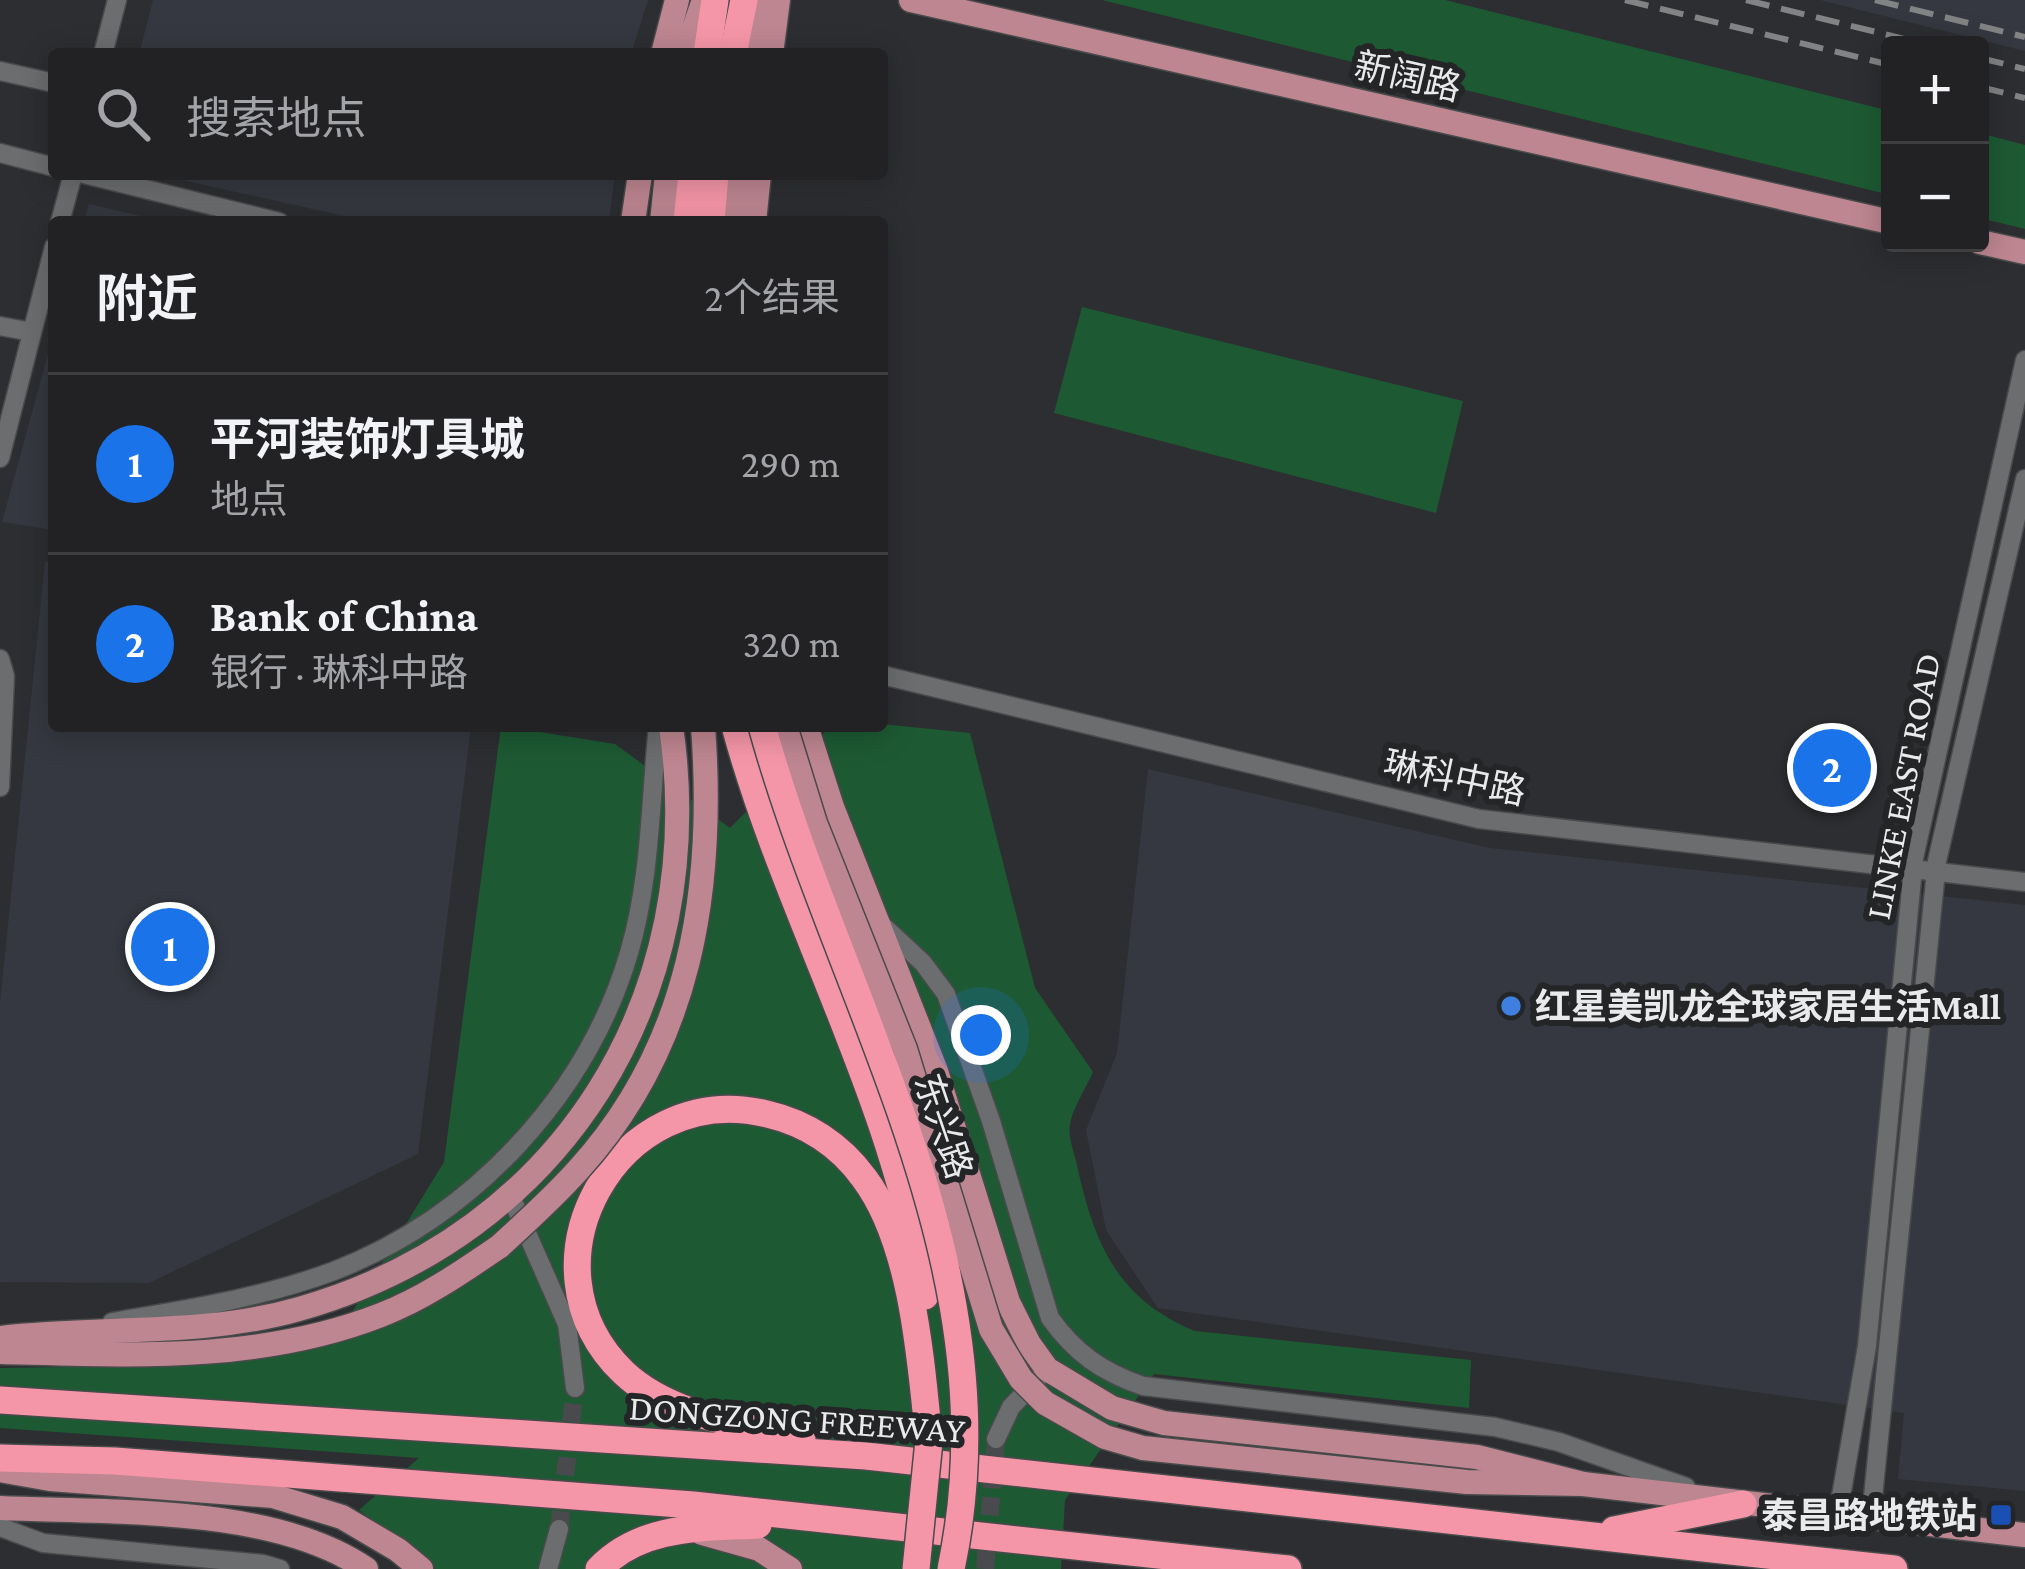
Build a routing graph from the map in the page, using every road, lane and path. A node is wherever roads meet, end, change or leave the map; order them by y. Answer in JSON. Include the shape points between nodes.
{"nodes":[{"id":1,"x":117,"y":0,"type":"edge"},
{"id":2,"x":677,"y":0,"type":"edge"},
{"id":3,"x":704,"y":0,"type":"edge"},
{"id":4,"x":715,"y":0,"type":"edge"},
{"id":5,"x":743,"y":0,"type":"edge"},
{"id":6,"x":756,"y":0,"type":"edge"},
{"id":7,"x":778,"y":0,"type":"edge"},
{"id":8,"x":911,"y":0,"type":"edge"},
{"id":9,"x":105,"y":48,"type":"edge"},
{"id":10,"x":664,"y":48,"type":"edge"},
{"id":11,"x":687,"y":48,"type":"edge"},
{"id":12,"x":708,"y":48,"type":"edge"},
{"id":13,"x":734,"y":48,"type":"edge"},
{"id":14,"x":751,"y":48,"type":"edge"},
{"id":15,"x":772,"y":48,"type":"edge"},
{"id":16,"x":0,"y":70,"type":"edge"},
{"id":17,"x":48,"y":82,"type":"edge"},
{"id":18,"x":0,"y":153,"type":"edge"},
{"id":19,"x":48,"y":165,"type":"edge"},
{"id":20,"x":71,"y":180,"type":"edge"},
{"id":21,"x":108,"y":180,"type":"edge"},
{"id":22,"x":639,"y":180,"type":"edge"},
{"id":23,"x":666,"y":180,"type":"edge"},
{"id":24,"x":691,"y":180,"type":"edge"},
{"id":25,"x":714,"y":180,"type":"edge"},
{"id":26,"x":739,"y":180,"type":"edge"},
{"id":27,"x":758,"y":180,"type":"edge"},
{"id":28,"x":62,"y":216,"type":"edge"},
{"id":29,"x":254,"y":216,"type":"edge"},
{"id":30,"x":634,"y":216,"type":"edge"},
{"id":31,"x":663,"y":216,"type":"edge"},
{"id":32,"x":688,"y":216,"type":"edge"},
{"id":33,"x":712,"y":216,"type":"edge"},
{"id":34,"x":736,"y":216,"type":"edge"},
{"id":35,"x":755,"y":216,"type":"edge"},
{"id":36,"x":1881,"y":219,"type":"edge"},
{"id":37,"x":1989,"y":244,"type":"edge"},
{"id":38,"x":2025,"y":252,"type":"edge"},
{"id":39,"x":48,"y":270,"type":"edge"},
{"id":40,"x":0,"y":326,"type":"edge"},
{"id":41,"x":32,"y":332,"type":"junction"},
{"id":42,"x":2025,"y":360,"type":"edge"},
{"id":43,"x":0,"y":458,"type":"edge"},
{"id":44,"x":2025,"y":479,"type":"edge"},
{"id":45,"x":0,"y":658,"type":"edge"},
{"id":46,"x":888,"y":666,"type":"edge"},
{"id":47,"x":888,"y":676,"type":"edge"},
{"id":48,"x":658,"y":732,"type":"edge"},
{"id":49,"x":671,"y":732,"type":"edge"},
{"id":50,"x":703,"y":732,"type":"edge"},
{"id":51,"x":737,"y":732,"type":"edge"},
{"id":52,"x":764,"y":732,"type":"edge"},
{"id":53,"x":787,"y":732,"type":"edge"},
{"id":54,"x":808,"y":732,"type":"edge"},
{"id":55,"x":0,"y":787,"type":"edge"},
{"id":56,"x":1913,"y":863,"type":"junction"},
{"id":57,"x":1936,"y":866,"type":"junction"},
{"id":58,"x":2025,"y":870,"type":"edge"},
{"id":59,"x":2025,"y":882,"type":"edge"},
{"id":60,"x":877,"y":920,"type":"junction"},
{"id":61,"x":511,"y":1197,"type":"junction"},
{"id":62,"x":63,"y":1330,"type":"junction"},
{"id":63,"x":0,"y":1338,"type":"edge"},
{"id":64,"x":0,"y":1352,"type":"edge"},
{"id":65,"x":1047,"y":1370,"type":"junction"},
{"id":66,"x":575,"y":1388,"type":"tunnel mouth"},
{"id":67,"x":0,"y":1400,"type":"edge"},
{"id":68,"x":996,"y":1438,"type":"tunnel mouth"},
{"id":69,"x":929,"y":1441,"type":"junction"},
{"id":70,"x":866,"y":1456,"type":"junction"},
{"id":71,"x":0,"y":1458,"type":"edge"},
{"id":72,"x":0,"y":1470,"type":"edge"},
{"id":73,"x":1583,"y":1484,"type":"junction"},
{"id":74,"x":1743,"y":1504,"type":"junction"},
{"id":75,"x":0,"y":1508,"type":"edge"},
{"id":76,"x":1838,"y":1514,"type":"junction"},
{"id":77,"x":1871,"y":1517,"type":"junction"},
{"id":78,"x":849,"y":1521,"type":"junction"},
{"id":79,"x":0,"y":1527,"type":"edge"},
{"id":80,"x":363,"y":1528,"type":"junction"},
{"id":81,"x":559,"y":1529,"type":"tunnel mouth"},
{"id":82,"x":682,"y":1529,"type":"junction"},
{"id":83,"x":2025,"y":1535,"type":"edge"},
{"id":84,"x":1586,"y":1536,"type":"junction"},
{"id":85,"x":1244,"y":1564,"type":"junction"},
{"id":86,"x":280,"y":1569,"type":"edge"},
{"id":87,"x":366,"y":1569,"type":"edge"},
{"id":88,"x":407,"y":1569,"type":"edge"},
{"id":89,"x":421,"y":1569,"type":"edge"},
{"id":90,"x":548,"y":1569,"type":"edge"},
{"id":91,"x":599,"y":1569,"type":"edge"},
{"id":92,"x":790,"y":1569,"type":"edge"},
{"id":93,"x":916,"y":1569,"type":"edge"},
{"id":94,"x":951,"y":1569,"type":"edge"},
{"id":95,"x":1210,"y":1569,"type":"edge"},
{"id":96,"x":1288,"y":1569,"type":"edge"},
{"id":97,"x":1894,"y":1569,"type":"edge"}],
"edges":[{"from":1,"to":9,"type":"street"},
{"from":2,"to":10,"type":"main road"},
{"from":3,"to":11,"type":"main road"},
{"from":4,"to":12,"type":"highway"},
{"from":5,"to":13,"type":"highway"},
{"from":6,"to":14,"type":"main road"},
{"from":7,"to":15,"type":"main road"},
{"from":8,"to":36,"type":"main road","name":"新阔路"},
{"from":16,"to":17,"type":"street"},
{"from":18,"to":19,"type":"street"},
{"from":20,"to":28,"type":"street"},
{"from":21,"to":29,"type":"street"},
{"from":22,"to":30,"type":"main road"},
{"from":23,"to":31,"type":"main road"},
{"from":24,"to":32,"type":"highway"},
{"from":25,"to":33,"type":"highway"},
{"from":26,"to":34,"type":"main road"},
{"from":27,"to":35,"type":"main road"},
{"from":37,"to":38,"type":"main road"},
{"from":39,"to":41,"type":"street"},
{"from":40,"to":41,"type":"street"},
{"from":41,"to":43,"type":"street"},
{"from":42,"to":56,"type":"street","name":"LINKE EAST ROAD"},
{"from":44,"to":57,"type":"street","name":"LINKE EAST ROAD"},
{"from":45,"to":55,"type":"street"},
{"from":46,"to":56,"type":"street","name":"琳科中路","via":[[1515,816]]},
{"from":47,"to":56,"type":"street","name":"琳科中路","via":[[1479,819]]},
{"from":48,"to":62,"type":"street","via":[[649,865],[629,953],[596,1037],[556,1102],[490,1173],[418,1231],[335,1270],[243,1299]]},
{"from":49,"to":61,"type":"main road","via":[[674,866],[642,1004],[577,1123]]},
{"from":50,"to":64,"type":"main road","bridge":true,"via":[[707,853],[682,989],[611,1128],[500,1246],[424,1295],[325,1334],[194,1354]]},
{"from":51,"to":69,"type":"highway","name":"东兴路","via":[[911,1220],[926,1295]]},
{"from":52,"to":94,"type":"highway","name":"东兴路","bridge":true,"via":[[798,845],[932,1199],[962,1384]]},
{"from":53,"to":73,"type":"main road","bridge":true,"via":[[905,1049],[991,1330],[1045,1403],[1143,1448],[1467,1481]]},
{"from":54,"to":60,"type":"main road"},
{"from":56,"to":57,"type":"street","name":"琳科中路"},
{"from":56,"to":76,"type":"street","name":"LINKE EAST ROAD","via":[[1867,1346]]},
{"from":57,"to":58,"type":"street","name":"琳科中路"},
{"from":57,"to":59,"type":"street","name":"琳科中路"},
{"from":57,"to":77,"type":"street","name":"LINKE EAST ROAD"},
{"from":60,"to":65,"type":"main road","via":[[936,1071],[1008,1302]]},
{"from":60,"to":74,"type":"street","via":[[946,994],[1050,1318],[1100,1369],[1143,1386],[1496,1427]]},
{"from":61,"to":62,"type":"main road","via":[[425,1257],[297,1310],[212,1327]]},
{"from":61,"to":66,"type":"street","via":[[567,1324]]},
{"from":62,"to":63,"type":"main road"},
{"from":65,"to":68,"type":"street","via":[[1011,1407]]},
{"from":65,"to":73,"type":"main road","via":[[1112,1408],[1164,1423],[1477,1457]]},
{"from":67,"to":70,"type":"highway","name":"DONGZONG FREEWAY"},
{"from":69,"to":70,"type":"highway","via":[[894,1242],[866,1179],[835,1146],[781,1117],[728,1107],[672,1118],[628,1149],[596,1190],[579,1241],[580,1288],[597,1335],[648,1390],[700,1413]]},
{"from":69,"to":93,"type":"highway","name":"东兴路","bridge":true},
{"from":70,"to":84,"type":"highway","name":"DONGZONG FREEWAY"},
{"from":71,"to":78,"type":"highway"},
{"from":72,"to":80,"type":"main road","via":[[273,1496]]},
{"from":73,"to":74,"type":"main road"},
{"from":74,"to":76,"type":"main road"},
{"from":74,"to":84,"type":"highway"},
{"from":75,"to":87,"type":"main road","via":[[265,1528],[341,1552]]},
{"from":76,"to":77,"type":"main road"},
{"from":77,"to":83,"type":"main road"},
{"from":78,"to":82,"type":"highway"},
{"from":78,"to":85,"type":"highway"},
{"from":79,"to":86,"type":"street","via":[[44,1543]]},
{"from":80,"to":88,"type":"main road"},
{"from":80,"to":89,"type":"main road"},
{"from":81,"to":90,"type":"street"},
{"from":82,"to":91,"type":"highway","via":[[631,1545]]},
{"from":82,"to":92,"type":"main road","via":[[759,1550]]},
{"from":84,"to":97,"type":"highway","name":"DONGZONG FREEWAY"},
{"from":85,"to":95,"type":"main road"},
{"from":85,"to":96,"type":"highway"}]}
